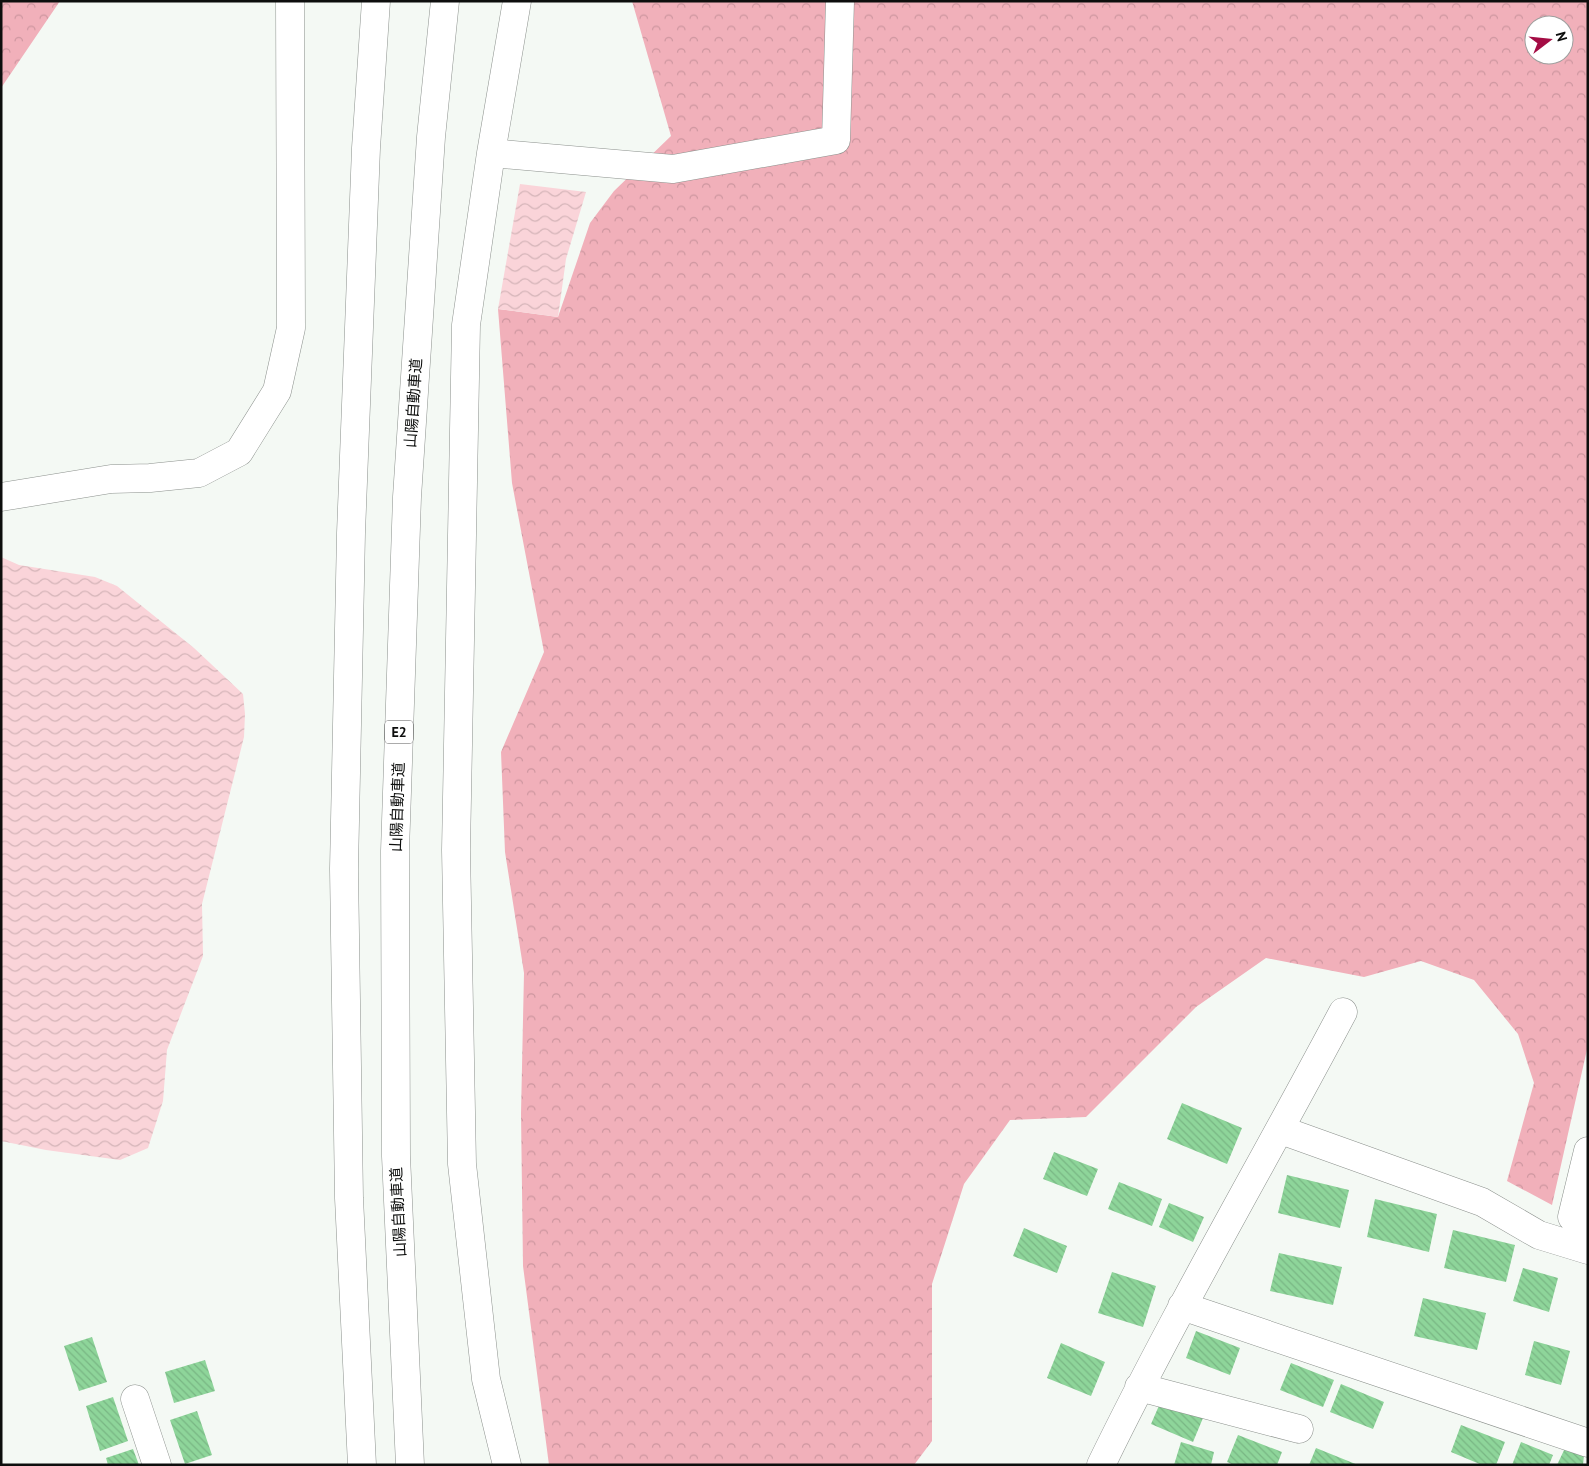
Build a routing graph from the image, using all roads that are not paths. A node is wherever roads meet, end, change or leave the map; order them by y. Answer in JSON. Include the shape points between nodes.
{"nodes":[{"id":1,"x":290,"y":1,"type":"edge"},
{"id":2,"x":376,"y":1,"type":"edge"},
{"id":3,"x":445,"y":1,"type":"edge"},
{"id":4,"x":517,"y":1,"type":"edge"},
{"id":5,"x":840,"y":1,"type":"edge"},
{"id":6,"x":491,"y":153,"type":"junction"},
{"id":7,"x":1,"y":497,"type":"edge"},
{"id":8,"x":1344,"y":1012,"type":"dead end"},
{"id":9,"x":1281,"y":1130,"type":"junction"},
{"id":10,"x":1588,"y":1151,"type":"edge"},
{"id":11,"x":1588,"y":1223,"type":"edge"},
{"id":12,"x":1588,"y":1250,"type":"edge"},
{"id":13,"x":1182,"y":1306,"type":"junction"},
{"id":14,"x":1139,"y":1386,"type":"junction"},
{"id":15,"x":135,"y":1399,"type":"dead end"},
{"id":16,"x":1299,"y":1429,"type":"dead end"},
{"id":17,"x":1588,"y":1442,"type":"edge"},
{"id":18,"x":157,"y":1465,"type":"edge"},
{"id":19,"x":362,"y":1465,"type":"edge"},
{"id":20,"x":410,"y":1465,"type":"edge"},
{"id":21,"x":507,"y":1465,"type":"edge"},
{"id":22,"x":1101,"y":1465,"type":"edge"}],
"edges":[{"from":1,"to":7,"type":"main road","via":[[291,328],[277,391],[239,452],[199,474],[112,479]]},
{"from":2,"to":19,"type":"main road","via":[[366,148],[351,534],[344,869],[349,1198]]},
{"from":3,"to":20,"type":"main road","name":"山陽自動車道","number":"E2","via":[[431,137],[407,497],[395,851],[396,1156]]},
{"from":4,"to":6,"type":"main road"},
{"from":5,"to":6,"type":"main road","via":[[836,140],[673,169]]},
{"from":6,"to":21,"type":"main road","via":[[466,325],[456,850],[462,1164],[486,1379]]},
{"from":8,"to":9,"type":"main road"},
{"from":9,"to":12,"type":"main road","via":[[1482,1202],[1539,1235]]},
{"from":9,"to":13,"type":"main road"},
{"from":10,"to":11,"type":"main road","via":[[1572,1217]]},
{"from":13,"to":14,"type":"main road"},
{"from":13,"to":17,"type":"main road"},
{"from":14,"to":16,"type":"main road"},
{"from":14,"to":22,"type":"main road"},
{"from":15,"to":18,"type":"main road"}]}
